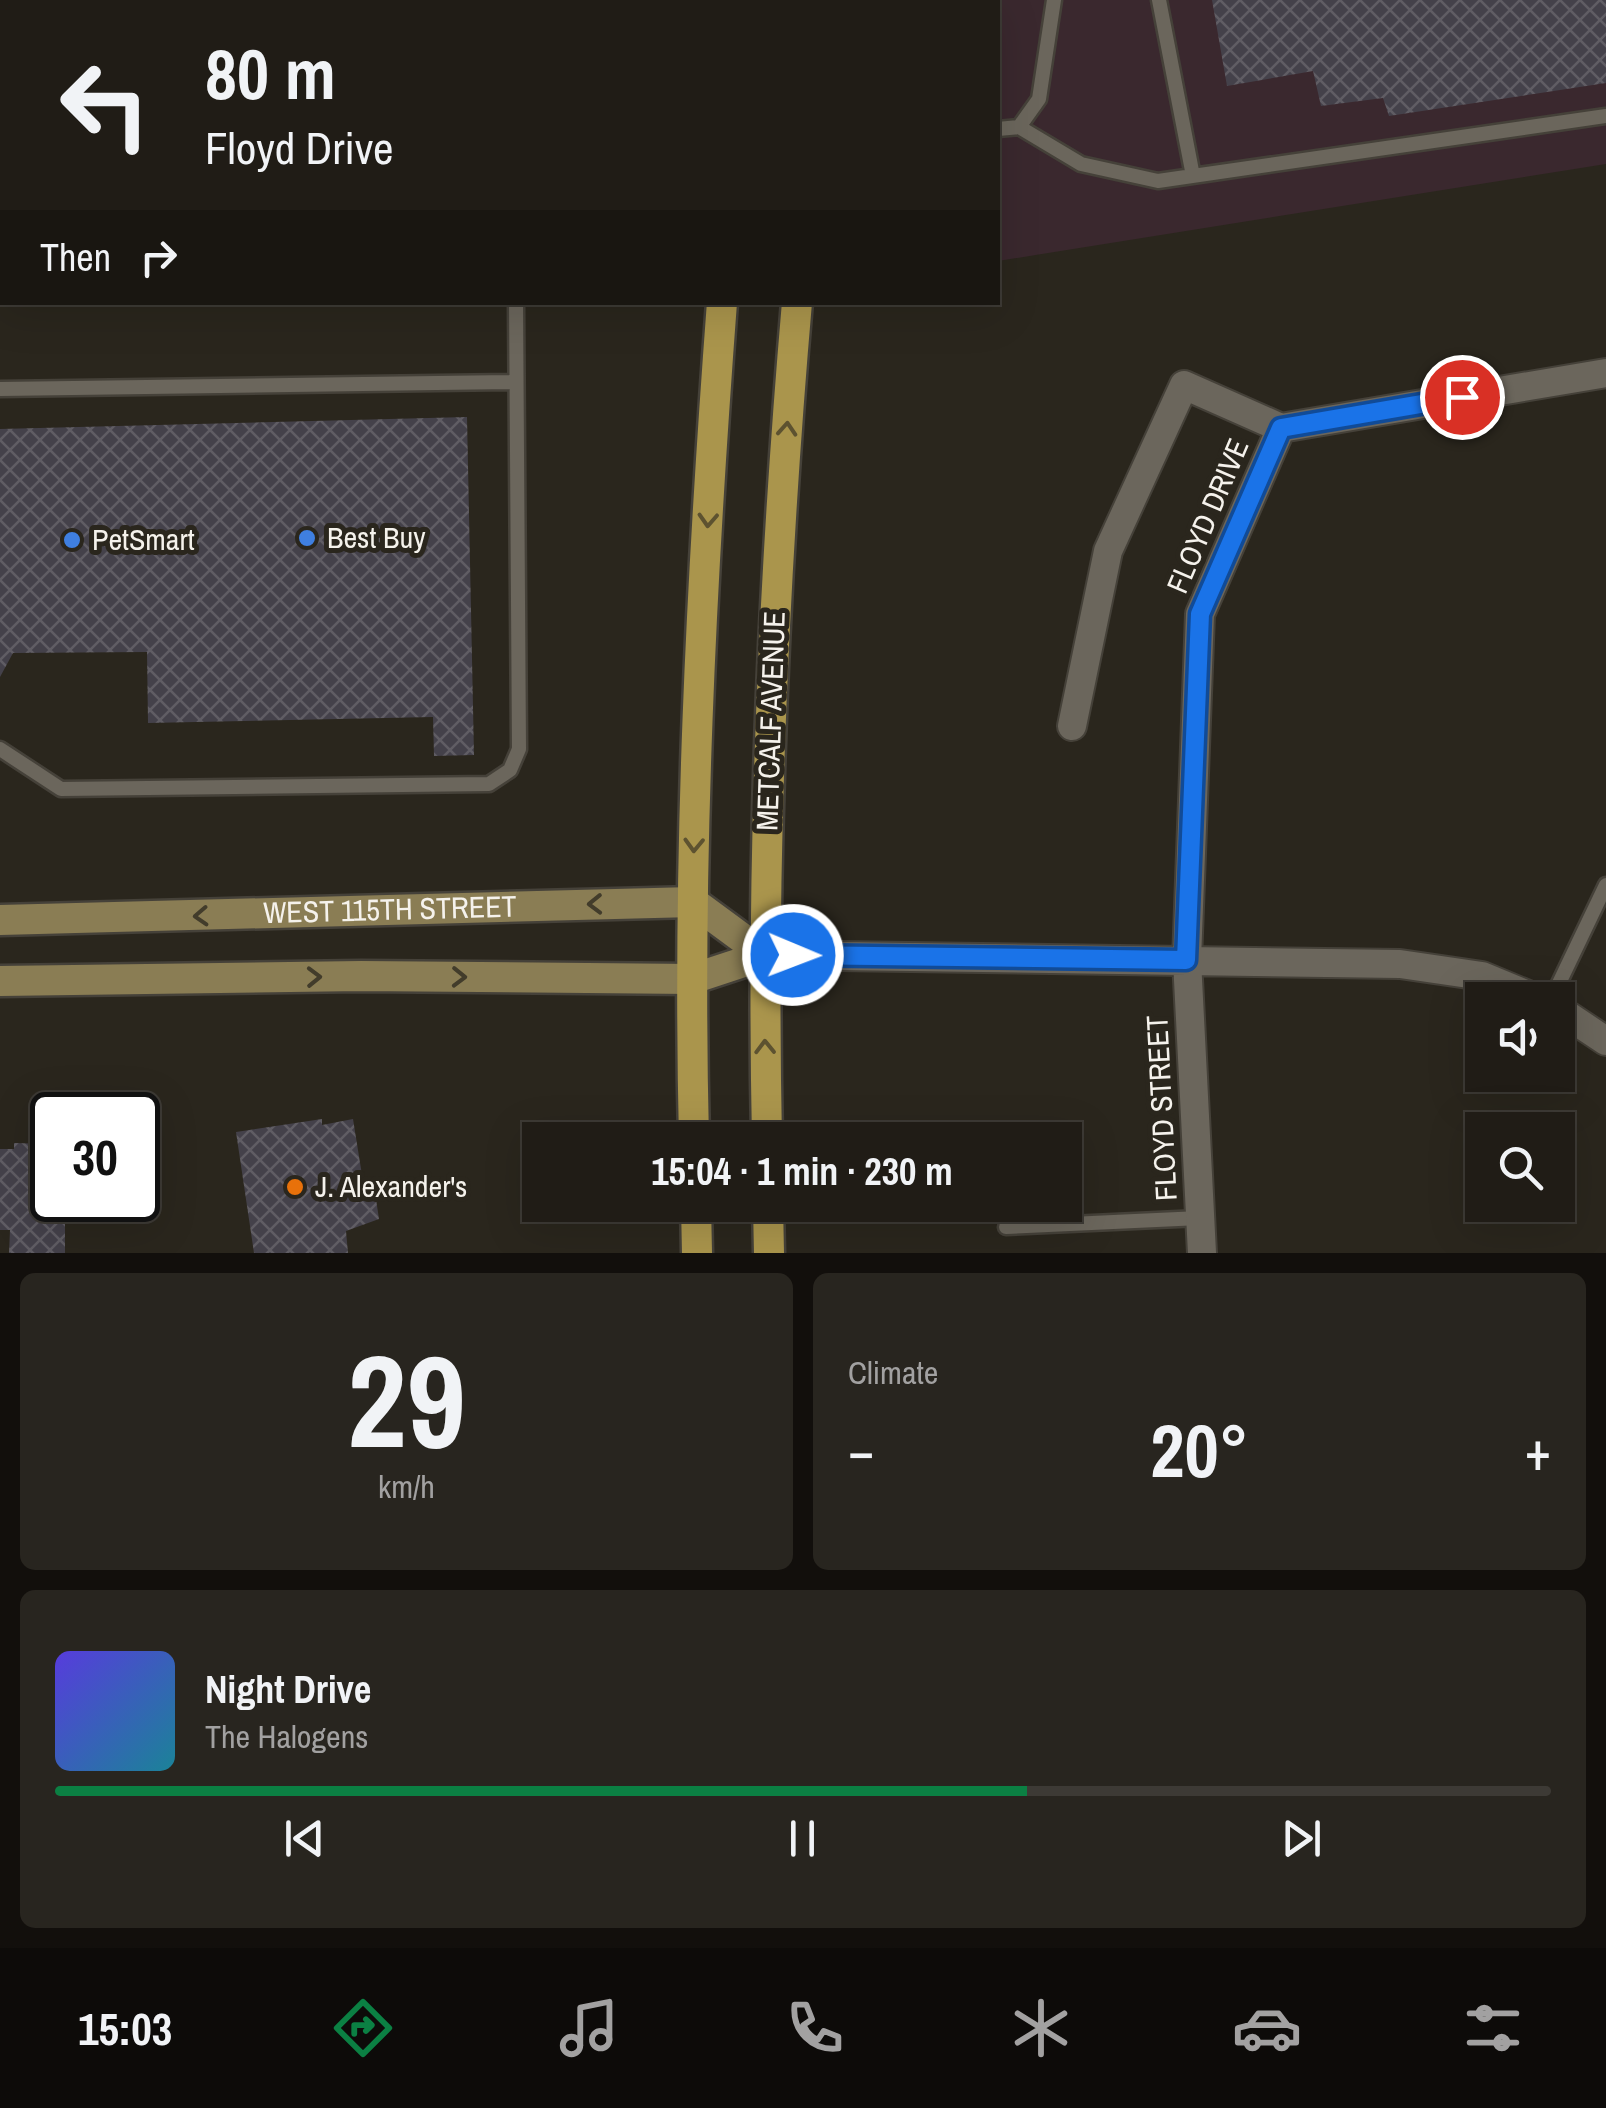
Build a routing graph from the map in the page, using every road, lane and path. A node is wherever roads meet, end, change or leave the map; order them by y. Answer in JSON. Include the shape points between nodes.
{"nodes":[{"id":1,"x":1054,"y":0,"type":"edge"},
{"id":2,"x":1159,"y":0,"type":"edge"},
{"id":3,"x":1606,"y":116,"type":"edge"},
{"id":4,"x":1018,"y":127,"type":"junction"},
{"id":5,"x":1000,"y":129,"type":"edge"},
{"id":6,"x":1192,"y":176,"type":"junction"},
{"id":7,"x":516,"y":305,"type":"edge"},
{"id":8,"x":722,"y":305,"type":"edge"},
{"id":9,"x":798,"y":305,"type":"edge"},
{"id":10,"x":1606,"y":372,"type":"edge"},
{"id":11,"x":516,"y":382,"type":"junction"},
{"id":12,"x":0,"y":389,"type":"edge"},
{"id":13,"x":1281,"y":428,"type":"junction"},
{"id":14,"x":1072,"y":726,"type":"dead end"},
{"id":15,"x":0,"y":749,"type":"edge"},
{"id":16,"x":1606,"y":885,"type":"edge"},
{"id":17,"x":693,"y":902,"type":"junction"},
{"id":18,"x":0,"y":920,"type":"edge"},
{"id":19,"x":764,"y":955,"type":"junction"},
{"id":20,"x":1186,"y":960,"type":"junction"},
{"id":21,"x":692,"y":978,"type":"junction"},
{"id":22,"x":0,"y":981,"type":"edge"},
{"id":23,"x":1496,"y":982,"type":"edge"},
{"id":24,"x":1560,"y":982,"type":"edge"},
{"id":25,"x":1575,"y":1020,"type":"edge"},
{"id":26,"x":1606,"y":1041,"type":"edge"},
{"id":27,"x":694,"y":1122,"type":"edge"},
{"id":28,"x":766,"y":1122,"type":"edge"},
{"id":29,"x":1200,"y":1218,"type":"junction"},
{"id":30,"x":697,"y":1222,"type":"edge"},
{"id":31,"x":769,"y":1222,"type":"edge"},
{"id":32,"x":1006,"y":1227,"type":"dead end"},
{"id":33,"x":698,"y":1253,"type":"edge"},
{"id":34,"x":770,"y":1253,"type":"edge"},
{"id":35,"x":1202,"y":1253,"type":"edge"}],
"edges":[{"from":1,"to":4,"type":"lane","via":[[1039,99]]},
{"from":2,"to":6,"type":"lane"},
{"from":3,"to":6,"type":"lane"},
{"from":4,"to":5,"type":"lane"},
{"from":4,"to":6,"type":"lane","via":[[1081,164],[1158,181]]},
{"from":7,"to":11,"type":"lane"},
{"from":8,"to":17,"type":"main road","one_way":true},
{"from":19,"to":9,"type":"main road","name":"METCALF AVENUE","one_way":true,"via":[[777,562]]},
{"from":10,"to":13,"type":"street","name":"FLOYD DRIVE"},
{"from":11,"to":12,"type":"lane"},
{"from":11,"to":15,"type":"lane","via":[[519,749],[510,770],[489,784],[61,789]]},
{"from":13,"to":14,"type":"street","via":[[1184,385],[1108,551]]},
{"from":13,"to":20,"type":"street","name":"FLOYD DRIVE","via":[[1200,614]]},
{"from":16,"to":24,"type":"lane"},
{"from":17,"to":18,"type":"street","name":"WEST 115TH STREET","one_way":true},
{"from":17,"to":19,"type":"street"},
{"from":17,"to":21,"type":"main road"},
{"from":19,"to":20,"type":"street"},
{"from":19,"to":21,"type":"street"},
{"from":28,"to":19,"type":"main road","name":"METCALF AVENUE","one_way":true},
{"from":20,"to":23,"type":"street","via":[[1400,964]]},
{"from":20,"to":29,"type":"street","name":"FLOYD STREET"},
{"from":22,"to":21,"type":"street","one_way":true},
{"from":21,"to":27,"type":"main road"},
{"from":25,"to":26,"type":"street"},
{"from":29,"to":32,"type":"lane"},
{"from":29,"to":35,"type":"street","name":"FLOYD STREET"},
{"from":30,"to":33,"type":"main road"},
{"from":31,"to":34,"type":"main road"}]}
